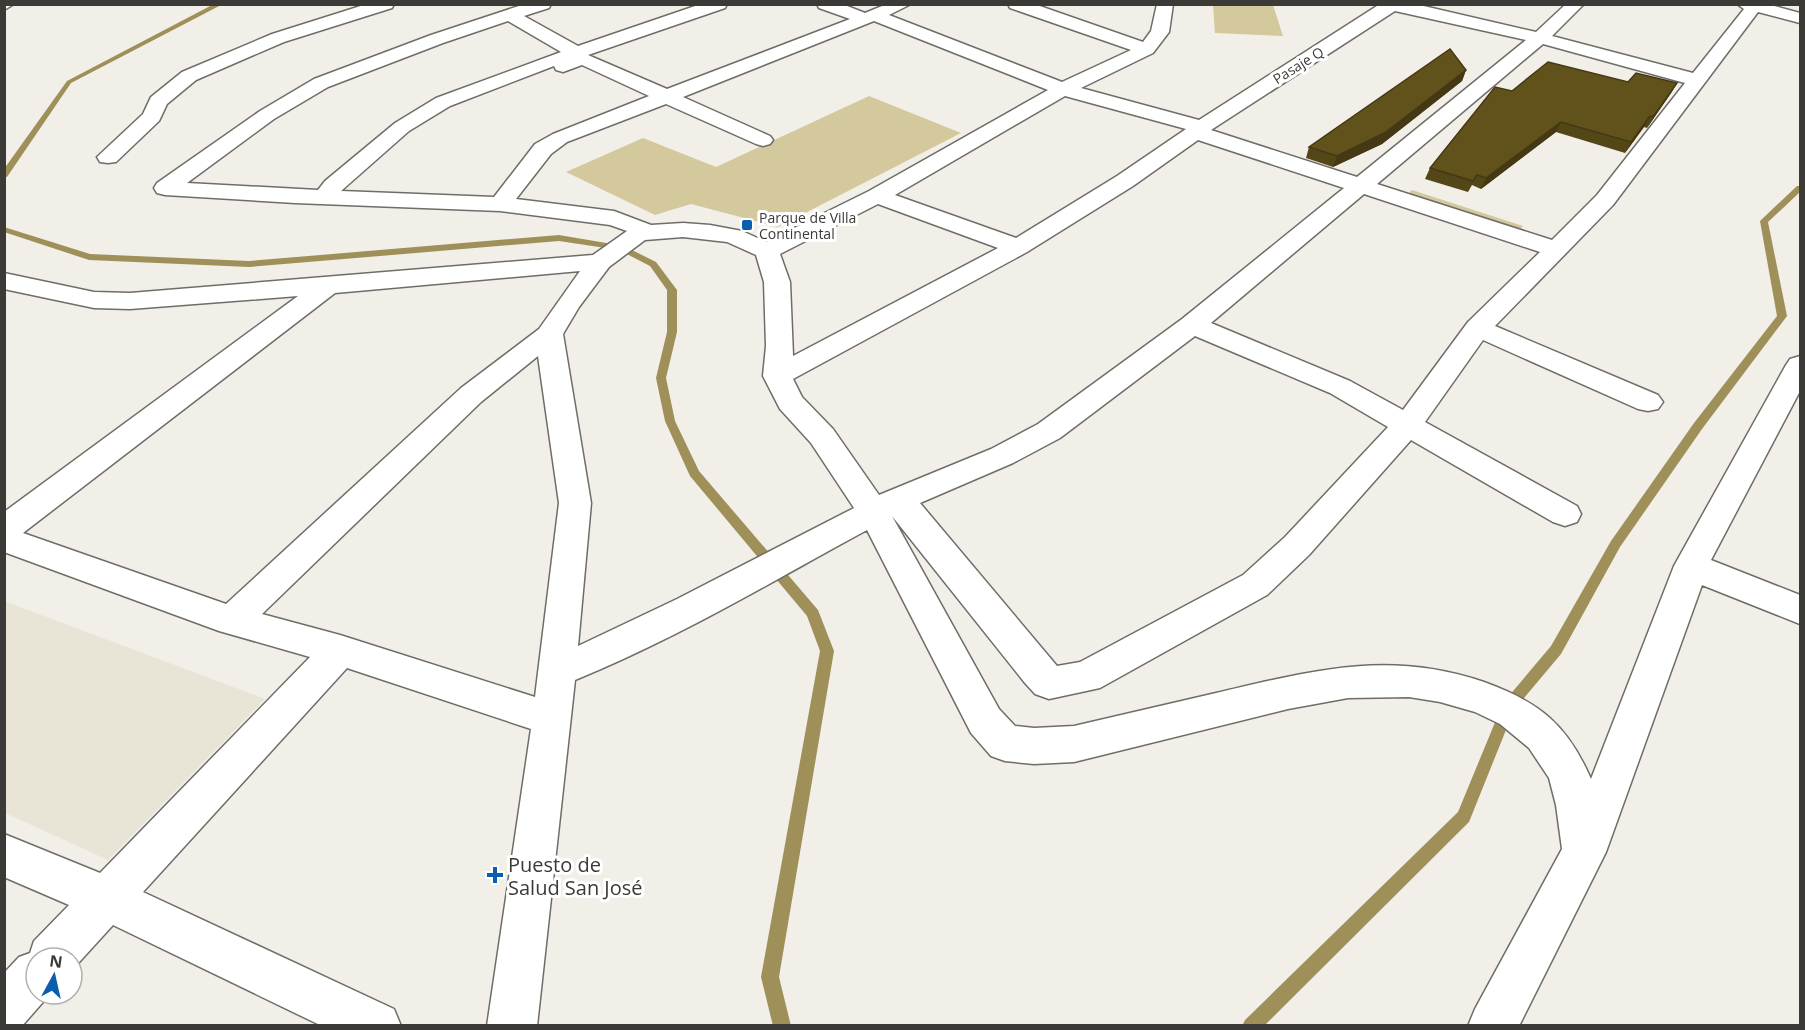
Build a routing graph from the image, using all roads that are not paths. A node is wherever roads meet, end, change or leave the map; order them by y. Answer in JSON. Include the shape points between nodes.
{"nodes":[{"id":1,"x":386,"y":4,"type":"edge"},
{"id":2,"x":543,"y":4,"type":"edge"},
{"id":3,"x":825,"y":4,"type":"edge"},
{"id":4,"x":1016,"y":4,"type":"edge"},
{"id":5,"x":1165,"y":4,"type":"edge"},
{"id":6,"x":1576,"y":4,"type":"edge"},
{"id":7,"x":1392,"y":5,"type":"edge"},
{"id":8,"x":1752,"y":5,"type":"edge"},
{"id":9,"x":721,"y":7,"type":"edge"},
{"id":10,"x":511,"y":11,"type":"edge"},
{"id":11,"x":880,"y":11,"type":"edge"},
{"id":12,"x":1800,"y":18,"type":"edge"},
{"id":13,"x":1539,"y":38,"type":"junction"},
{"id":14,"x":1147,"y":49,"type":"junction"},
{"id":15,"x":579,"y":55,"type":"junction"},
{"id":16,"x":1695,"y":80,"type":"junction"},
{"id":17,"x":1063,"y":89,"type":"junction"},
{"id":18,"x":667,"y":95,"type":"junction"},
{"id":19,"x":1203,"y":126,"type":"junction"},
{"id":20,"x":763,"y":141,"type":"dead end"},
{"id":21,"x":108,"y":157,"type":"dead end"},
{"id":22,"x":1367,"y":179,"type":"junction"},
{"id":23,"x":325,"y":196,"type":"junction"},
{"id":24,"x":877,"y":196,"type":"junction"},
{"id":25,"x":500,"y":204,"type":"junction"},
{"id":26,"x":638,"y":235,"type":"junction"},
{"id":27,"x":1564,"y":241,"type":"junction"},
{"id":28,"x":1018,"y":247,"type":"junction"},
{"id":29,"x":767,"y":251,"type":"junction"},
{"id":30,"x":600,"y":262,"type":"junction"},
{"id":31,"x":4,"y":281,"type":"edge"},
{"id":32,"x":328,"y":286,"type":"junction"},
{"id":33,"x":1192,"y":325,"type":"junction"},
{"id":34,"x":1478,"y":328,"type":"junction"},
{"id":35,"x":549,"y":334,"type":"junction"},
{"id":36,"x":1800,"y":364,"type":"edge"},
{"id":37,"x":777,"y":376,"type":"junction"},
{"id":38,"x":1648,"y":402,"type":"dead end"},
{"id":39,"x":1408,"y":424,"type":"junction"},
{"id":40,"x":876,"y":510,"type":"junction"},
{"id":41,"x":1565,"y":514,"type":"dead end"},
{"id":42,"x":4,"y":530,"type":"edge"},
{"id":43,"x":4,"y":538,"type":"edge"},
{"id":44,"x":1691,"y":566,"type":"junction"},
{"id":45,"x":1800,"y":610,"type":"edge"},
{"id":46,"x":232,"y":621,"type":"junction"},
{"id":47,"x":340,"y":650,"type":"junction"},
{"id":48,"x":558,"y":670,"type":"junction"},
{"id":49,"x":552,"y":719,"type":"junction"},
{"id":50,"x":1584,"y":852,"type":"junction"},
{"id":51,"x":4,"y":855,"type":"edge"},
{"id":52,"x":105,"y":898,"type":"junction"},
{"id":53,"x":62,"y":946,"type":"edge"},
{"id":54,"x":24,"y":987,"type":"edge"},
{"id":55,"x":4,"y":1009,"type":"edge"},
{"id":56,"x":377,"y":1026,"type":"edge"},
{"id":57,"x":512,"y":1026,"type":"edge"},
{"id":58,"x":1492,"y":1026,"type":"edge"}],
"edges":[{"from":1,"to":21,"type":"street","via":[[278,38],[189,76],[158,101],[152,117]]},
{"from":2,"to":10,"type":"street"},
{"from":3,"to":11,"type":"street"},
{"from":4,"to":14,"type":"street"},
{"from":5,"to":14,"type":"street","via":[[1160,32]]},
{"from":6,"to":13,"type":"street"},
{"from":7,"to":13,"type":"street"},
{"from":7,"to":19,"type":"street","name":"Pasaje Q"},
{"from":8,"to":12,"type":"street"},
{"from":8,"to":16,"type":"street"},
{"from":9,"to":15,"type":"street"},
{"from":10,"to":15,"type":"street"},
{"from":10,"to":23,"type":"street","via":[[321,84],[267,115],[165,188]]},
{"from":11,"to":17,"type":"street"},
{"from":11,"to":18,"type":"street"},
{"from":13,"to":16,"type":"street"},
{"from":13,"to":22,"type":"street"},
{"from":14,"to":17,"type":"street"},
{"from":15,"to":18,"type":"street"},
{"from":15,"to":23,"type":"street","via":[[446,100],[402,127]]},
{"from":16,"to":27,"type":"street","via":[[1605,200]]},
{"from":17,"to":19,"type":"street"},
{"from":17,"to":24,"type":"street"},
{"from":18,"to":20,"type":"street"},
{"from":18,"to":25,"type":"street","via":[[543,149]]},
{"from":19,"to":22,"type":"street"},
{"from":19,"to":28,"type":"street","name":"Pasaje Q","via":[[1125,182]]},
{"from":22,"to":27,"type":"street"},
{"from":22,"to":33,"type":"street"},
{"from":23,"to":25,"type":"street"},
{"from":24,"to":28,"type":"street"},
{"from":24,"to":29,"type":"street"},
{"from":25,"to":26,"type":"street","via":[[614,218],[641,228]]},
{"from":26,"to":29,"type":"street","via":[[682,230],[710,232],[733,236]]},
{"from":26,"to":30,"type":"street"},
{"from":27,"to":34,"type":"street"},
{"from":28,"to":37,"type":"street","name":"Pasaje Q"},
{"from":29,"to":37,"type":"street","via":[[777,282]]},
{"from":30,"to":32,"type":"street"},
{"from":30,"to":35,"type":"street"},
{"from":31,"to":32,"type":"street","via":[[94,300],[130,301]]},
{"from":32,"to":42,"type":"street"},
{"from":33,"to":39,"type":"street","via":[[1340,387]]},
{"from":33,"to":40,"type":"street","via":[[1049,431],[1002,456]]},
{"from":34,"to":38,"type":"street"},
{"from":34,"to":39,"type":"street"},
{"from":35,"to":46,"type":"street","via":[[471,395]]},
{"from":35,"to":48,"type":"street","via":[[575,503]]},
{"from":36,"to":44,"type":"street"},
{"from":37,"to":40,"type":"street","via":[[790,402],[822,436]]},
{"from":39,"to":40,"type":"street","via":[[1297,546],[1255,585],[1086,677],[1068,681],[1049,683]]},
{"from":39,"to":41,"type":"street"},
{"from":40,"to":48,"type":"street","via":[[690,609]]},
{"from":40,"to":50,"type":"street","via":[[985,721],[1005,743],[1074,744],[1323,684],[1381,679],[1422,681],[1508,707],[1538,728],[1562,762],[1575,790]]},
{"from":43,"to":46,"type":"street"},
{"from":44,"to":45,"type":"street"},
{"from":44,"to":50,"type":"street"},
{"from":46,"to":47,"type":"street"},
{"from":47,"to":49,"type":"street"},
{"from":47,"to":52,"type":"street"},
{"from":48,"to":49,"type":"street"},
{"from":49,"to":57,"type":"street"},
{"from":50,"to":58,"type":"street"},
{"from":51,"to":52,"type":"street"},
{"from":52,"to":53,"type":"street"},
{"from":52,"to":56,"type":"street"},
{"from":54,"to":55,"type":"street"}]}
